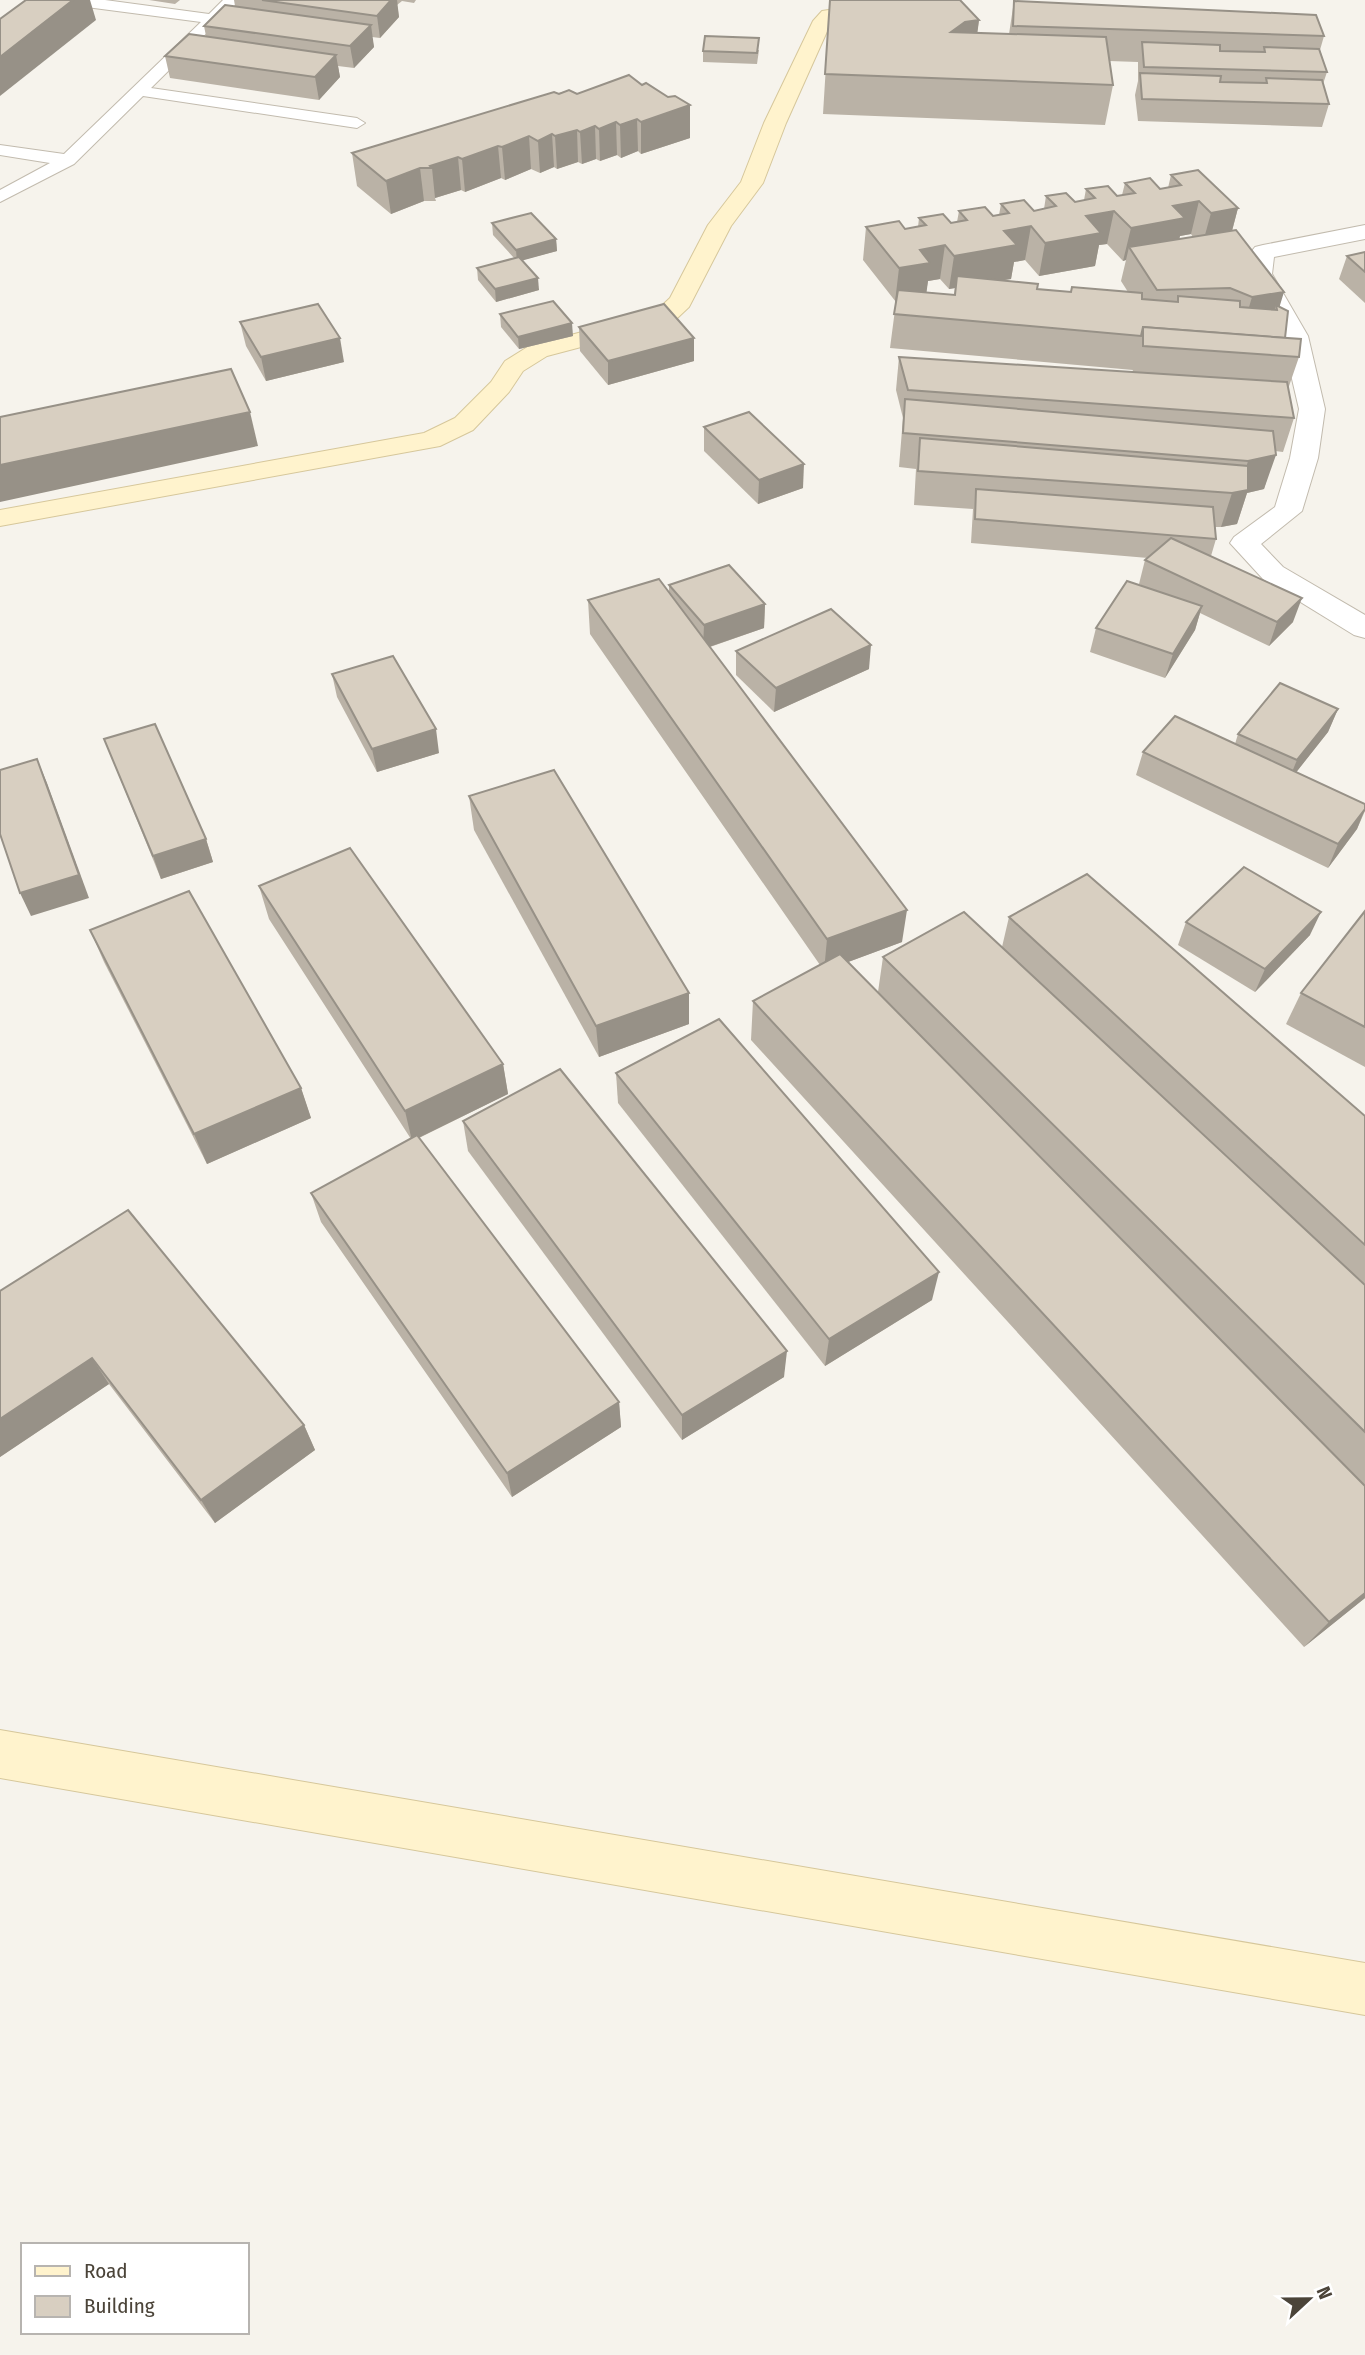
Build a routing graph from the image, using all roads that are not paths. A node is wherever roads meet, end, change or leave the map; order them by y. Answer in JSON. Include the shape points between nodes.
{"nodes":[{"id":1,"x":71,"y":0,"type":"edge"},
{"id":2,"x":232,"y":0,"type":"edge"},
{"id":3,"x":938,"y":0,"type":"edge"},
{"id":4,"x":213,"y":19,"type":"junction"},
{"id":5,"x":141,"y":91,"type":"junction"},
{"id":6,"x":356,"y":123,"type":"dead end"},
{"id":7,"x":0,"y":150,"type":"edge"},
{"id":8,"x":68,"y":160,"type":"junction"},
{"id":9,"x":0,"y":197,"type":"edge"},
{"id":10,"x":1365,"y":232,"type":"edge"},
{"id":11,"x":0,"y":518,"type":"edge"},
{"id":12,"x":1365,"y":628,"type":"edge"},
{"id":13,"x":0,"y":1754,"type":"edge"},
{"id":14,"x":1365,"y":1989,"type":"edge"}],
"edges":[{"from":1,"to":4,"type":"lane"},
{"from":2,"to":4,"type":"lane"},
{"from":3,"to":11,"type":"street","via":[[829,15],[820,24],[752,183],[720,225],[680,302],[663,318],[538,351],[514,366],[464,424],[431,440]]},
{"from":4,"to":5,"type":"lane"},
{"from":5,"to":6,"type":"lane"},
{"from":5,"to":8,"type":"lane"},
{"from":7,"to":8,"type":"lane"},
{"from":8,"to":9,"type":"lane"},
{"from":10,"to":12,"type":"street","via":[[1263,252],[1260,274],[1295,336],[1312,409],[1288,511],[1244,544],[1273,573]]},
{"from":13,"to":14,"type":"street"}]}
